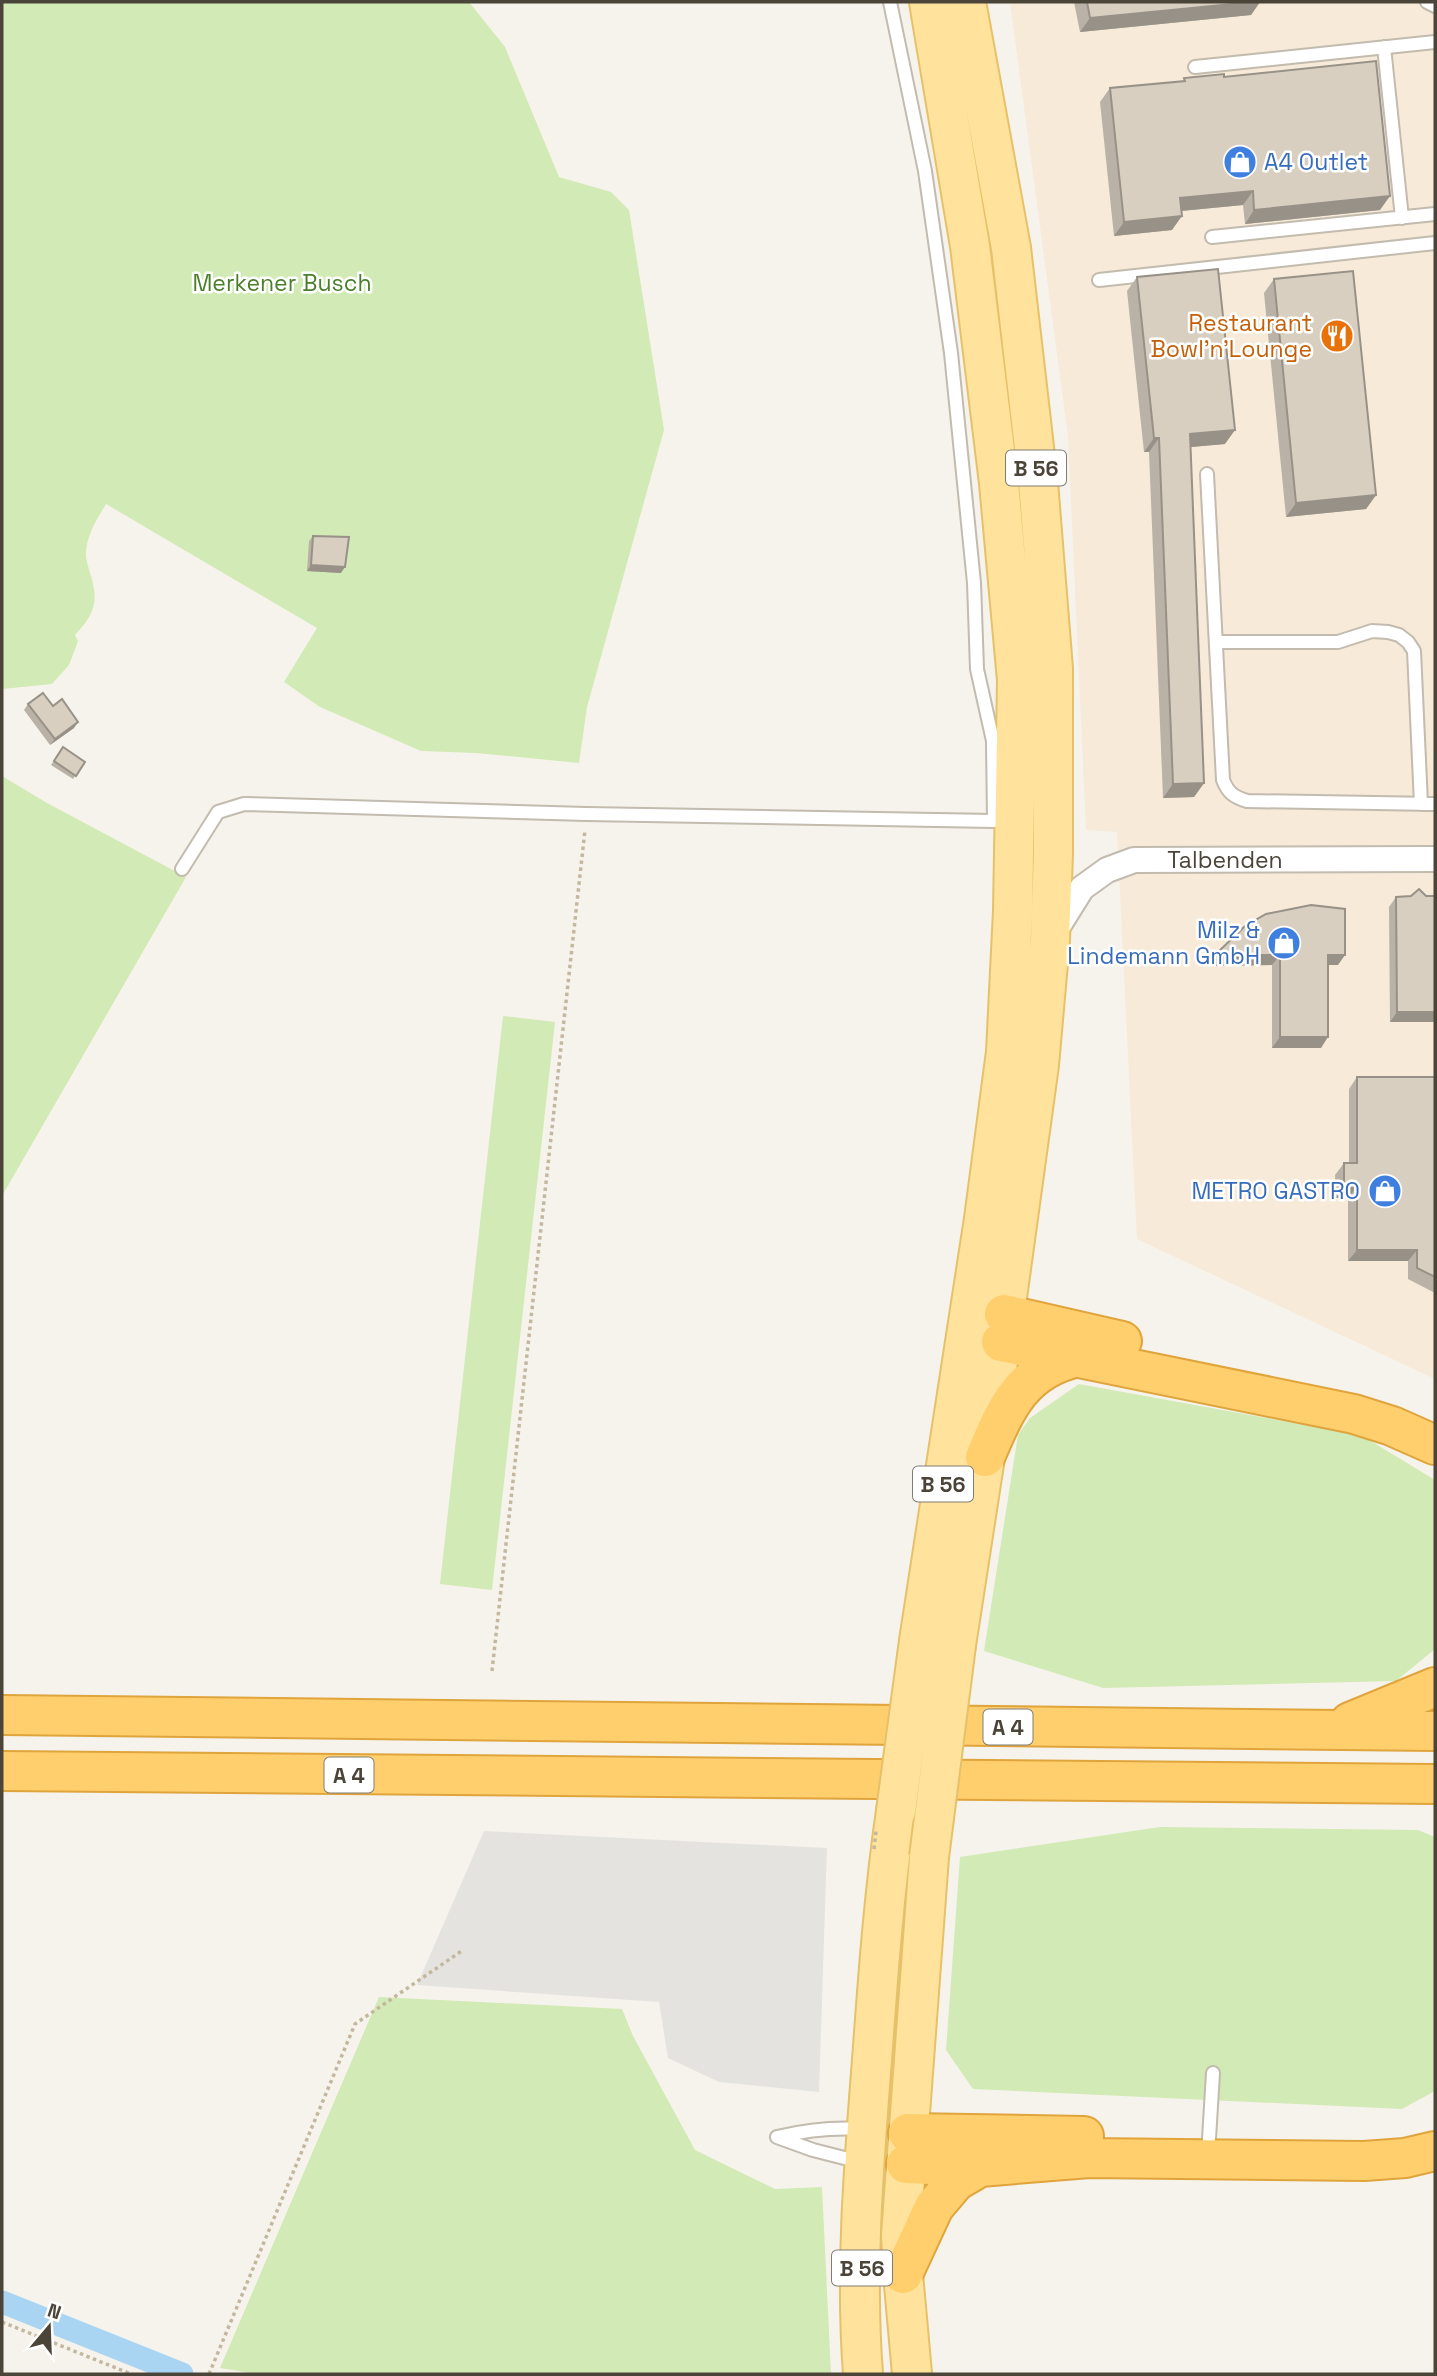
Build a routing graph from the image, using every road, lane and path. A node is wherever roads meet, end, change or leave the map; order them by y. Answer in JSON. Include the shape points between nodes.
{"nodes":[{"id":1,"x":890,"y":2,"type":"edge"},
{"id":2,"x":929,"y":2,"type":"edge"},
{"id":3,"x":966,"y":2,"type":"edge"},
{"id":4,"x":1427,"y":2,"type":"edge"},
{"id":5,"x":1435,"y":6,"type":"edge"},
{"id":6,"x":1435,"y":42,"type":"edge"},
{"id":7,"x":1384,"y":47,"type":"junction"},
{"id":8,"x":1195,"y":68,"type":"dead end"},
{"id":9,"x":1435,"y":214,"type":"edge"},
{"id":10,"x":1402,"y":218,"type":"junction"},
{"id":11,"x":1212,"y":237,"type":"dead end"},
{"id":12,"x":1435,"y":243,"type":"edge"},
{"id":13,"x":1099,"y":280,"type":"dead end"},
{"id":14,"x":1207,"y":474,"type":"dead end"},
{"id":15,"x":1216,"y":642,"type":"junction"},
{"id":16,"x":1421,"y":804,"type":"junction"},
{"id":17,"x":1435,"y":804,"type":"edge"},
{"id":18,"x":586,"y":814,"type":"junction"},
{"id":19,"x":1435,"y":859,"type":"edge"},
{"id":20,"x":182,"y":869,"type":"dead end"},
{"id":21,"x":1050,"y":940,"type":"junction"},
{"id":22,"x":991,"y":1328,"type":"junction"},
{"id":23,"x":1078,"y":1357,"type":"junction"},
{"id":24,"x":1422,"y":1420,"type":"edge"},
{"id":25,"x":1435,"y":1445,"type":"edge"},
{"id":26,"x":985,"y":1457,"type":"junction"},
{"id":27,"x":938,"y":1643,"type":"junction"},
{"id":28,"x":492,"y":1671,"type":"dead end"},
{"id":29,"x":1435,"y":1687,"type":"edge"},
{"id":30,"x":2,"y":1715,"type":"edge"},
{"id":31,"x":1328,"y":1730,"type":"junction"},
{"id":32,"x":1435,"y":1731,"type":"edge"},
{"id":33,"x":2,"y":1771,"type":"edge"},
{"id":34,"x":1273,"y":1783,"type":"junction"},
{"id":35,"x":1435,"y":1784,"type":"edge"},
{"id":36,"x":1435,"y":1811,"type":"edge"},
{"id":37,"x":463,"y":1950,"type":"dead end"},
{"id":38,"x":1213,"y":2073,"type":"dead end"},
{"id":39,"x":1435,"y":2129,"type":"edge"},
{"id":40,"x":865,"y":2146,"type":"junction"},
{"id":41,"x":907,"y":2148,"type":"junction"},
{"id":42,"x":1208,"y":2149,"type":"junction"},
{"id":43,"x":1435,"y":2151,"type":"edge"},
{"id":44,"x":979,"y":2167,"type":"junction"},
{"id":45,"x":902,"y":2274,"type":"junction"},
{"id":46,"x":2,"y":2322,"type":"edge"},
{"id":47,"x":131,"y":2374,"type":"edge"},
{"id":48,"x":209,"y":2374,"type":"edge"},
{"id":49,"x":863,"y":2374,"type":"edge"},
{"id":50,"x":912,"y":2374,"type":"edge"}],
"edges":[{"from":1,"to":18,"type":"lane","via":[[925,171],[951,353],[974,583],[977,669],[993,741],[994,821]]},
{"from":2,"to":22,"type":"main road","number":"B 56","via":[[970,246],[1017,680],[1013,911]]},
{"from":3,"to":21,"type":"main road","number":"B 56","via":[[1011,248],[1038,482],[1053,669]]},
{"from":4,"to":5,"type":"lane"},
{"from":6,"to":7,"type":"lane"},
{"from":7,"to":8,"type":"lane"},
{"from":7,"to":10,"type":"lane"},
{"from":9,"to":10,"type":"lane"},
{"from":10,"to":11,"type":"lane"},
{"from":12,"to":13,"type":"lane"},
{"from":14,"to":15,"type":"lane"},
{"from":15,"to":16,"type":"lane","via":[[1227,791],[1247,801]]},
{"from":15,"to":16,"type":"lane","via":[[1338,642],[1372,631],[1399,635],[1408,642],[1414,651]]},
{"from":16,"to":17,"type":"lane"},
{"from":18,"to":20,"type":"lane","via":[[244,804],[218,812]]},
{"from":18,"to":28,"type":"path"},
{"from":19,"to":21,"type":"street","name":"Talbenden","via":[[1134,860],[1107,870],[1082,888]]},
{"from":21,"to":22,"type":"main road","number":"B 56","via":[[1039,1065]]},
{"from":22,"to":23,"type":"highway"},
{"from":22,"to":24,"type":"highway","via":[[1330,1392]]},
{"from":22,"to":26,"type":"main road","number":"B 56"},
{"from":22,"to":27,"type":"main road","number":"B 56"},
{"from":23,"to":25,"type":"highway","via":[[1353,1414]]},
{"from":23,"to":26,"type":"highway","via":[[1049,1367],[1021,1388],[1007,1407]]},
{"from":26,"to":27,"type":"main road","number":"B 56"},
{"from":27,"to":40,"type":"main road","number":"B 56","bridge":true,"via":[[890,1853]]},
{"from":27,"to":41,"type":"main road","number":"B 56","bridge":true,"via":[[929,1857]]},
{"from":29,"to":31,"type":"highway"},
{"from":30,"to":31,"type":"highway","number":"A 4"},
{"from":31,"to":32,"type":"highway","number":"A 4"},
{"from":33,"to":34,"type":"highway","number":"A 4"},
{"from":34,"to":35,"type":"highway","number":"A 4"},
{"from":34,"to":36,"type":"highway","number":"A 4"},
{"from":37,"to":48,"type":"path","via":[[355,2024]]},
{"from":38,"to":42,"type":"lane"},
{"from":39,"to":42,"type":"highway","via":[[1366,2142]]},
{"from":40,"to":40,"type":"lane","via":[[835,2128],[777,2137],[823,2153]]},
{"from":40,"to":41,"type":"main road"},
{"from":40,"to":49,"type":"main road","number":"B 56"},
{"from":41,"to":42,"type":"highway"},
{"from":41,"to":44,"type":"highway"},
{"from":41,"to":45,"type":"main road","number":"B 56"},
{"from":42,"to":43,"type":"highway","via":[[1364,2161]]},
{"from":42,"to":44,"type":"highway"},
{"from":44,"to":45,"type":"highway","via":[[956,2181],[934,2207]]},
{"from":45,"to":50,"type":"main road","number":"B 56"},
{"from":46,"to":47,"type":"path"}]}
